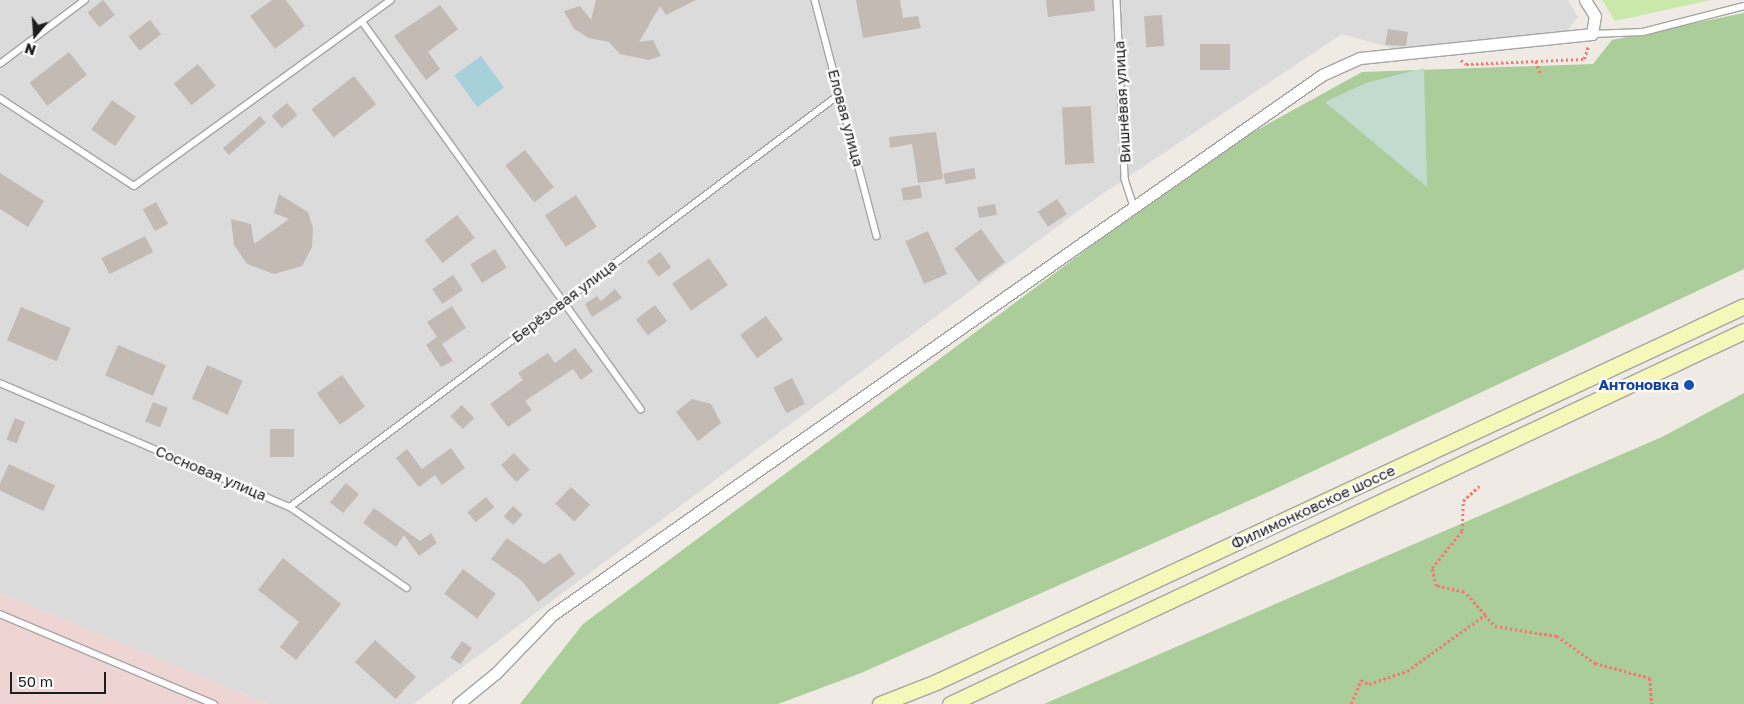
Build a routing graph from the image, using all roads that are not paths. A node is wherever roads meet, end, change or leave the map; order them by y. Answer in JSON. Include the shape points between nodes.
{"nodes":[{"id":1,"x":85,"y":0,"type":"edge"},
{"id":2,"x":391,"y":0,"type":"edge"},
{"id":3,"x":815,"y":0,"type":"edge"},
{"id":4,"x":1117,"y":0,"type":"edge"},
{"id":5,"x":1586,"y":0,"type":"edge"},
{"id":6,"x":1744,"y":6,"type":"edge"},
{"id":7,"x":362,"y":21,"type":"junction"},
{"id":8,"x":1592,"y":34,"type":"junction"},
{"id":9,"x":0,"y":64,"type":"edge"},
{"id":10,"x":839,"y":95,"type":"junction"},
{"id":11,"x":0,"y":98,"type":"edge"},
{"id":12,"x":1133,"y":203,"type":"junction"},
{"id":13,"x":877,"y":236,"type":"dead end"},
{"id":14,"x":562,"y":302,"type":"junction"},
{"id":15,"x":1744,"y":306,"type":"edge"},
{"id":16,"x":1744,"y":331,"type":"edge"},
{"id":17,"x":0,"y":383,"type":"edge"},
{"id":18,"x":641,"y":409,"type":"dead end"},
{"id":19,"x":290,"y":507,"type":"junction"},
{"id":20,"x":407,"y":588,"type":"dead end"},
{"id":21,"x":0,"y":614,"type":"edge"},
{"id":22,"x":214,"y":704,"type":"edge"},
{"id":23,"x":458,"y":704,"type":"edge"},
{"id":24,"x":880,"y":704,"type":"edge"},
{"id":25,"x":950,"y":704,"type":"edge"}],
"edges":[{"from":1,"to":9,"type":"lane"},
{"from":2,"to":7,"type":"lane"},
{"from":3,"to":10,"type":"lane","name":"Еловая улица"},
{"from":4,"to":12,"type":"lane","name":"Вишнёвая улица","via":[[1125,180]]},
{"from":5,"to":8,"type":"street","via":[[1595,16]]},
{"from":6,"to":8,"type":"lane","via":[[1643,32]]},
{"from":7,"to":11,"type":"lane","via":[[134,186]]},
{"from":7,"to":14,"type":"lane"},
{"from":8,"to":12,"type":"street","via":[[1360,58],[1322,75]]},
{"from":10,"to":13,"type":"lane","name":"Еловая улица"},
{"from":10,"to":14,"type":"lane","name":"Берёзовая улица"},
{"from":12,"to":23,"type":"street","via":[[552,615],[496,673]]},
{"from":14,"to":18,"type":"lane"},
{"from":14,"to":19,"type":"lane","name":"Берёзовая улица"},
{"from":15,"to":24,"type":"main road","name":"Филимонковское шоссе","via":[[936,682]]},
{"from":16,"to":25,"type":"main road","name":"Филимонковское шоссе"},
{"from":17,"to":19,"type":"lane","name":"Сосновая улица"},
{"from":19,"to":20,"type":"lane","name":"Сосновая улица"},
{"from":21,"to":22,"type":"lane"}]}
